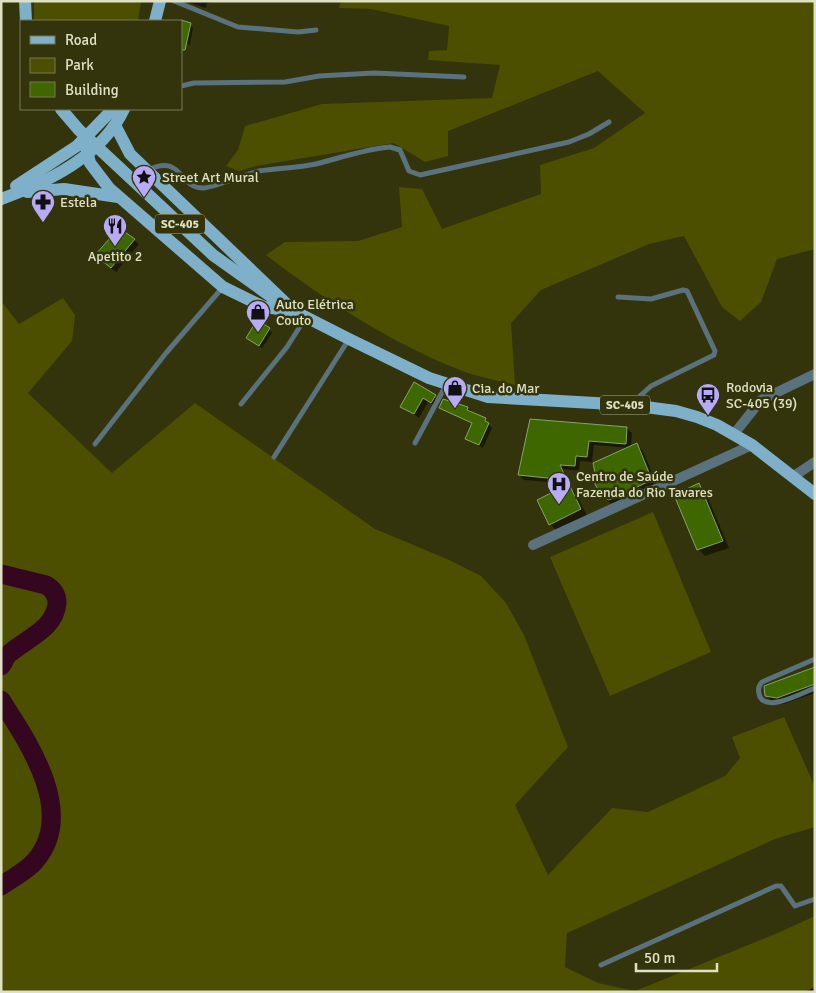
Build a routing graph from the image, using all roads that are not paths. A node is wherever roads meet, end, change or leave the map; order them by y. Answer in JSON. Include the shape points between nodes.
{"nodes":[{"id":1,"x":25,"y":1,"type":"edge"},
{"id":2,"x":160,"y":1,"type":"edge"},
{"id":3,"x":174,"y":1,"type":"edge"},
{"id":4,"x":26,"y":20,"type":"edge"},
{"id":5,"x":155,"y":20,"type":"edge"},
{"id":6,"x":316,"y":30,"type":"dead end"},
{"id":7,"x":464,"y":77,"type":"dead end"},
{"id":8,"x":182,"y":86,"type":"edge"},
{"id":9,"x":62,"y":110,"type":"edge"},
{"id":10,"x":112,"y":110,"type":"edge"},
{"id":11,"x":123,"y":110,"type":"edge"},
{"id":12,"x":610,"y":122,"type":"dead end"},
{"id":13,"x":115,"y":125,"type":"junction"},
{"id":14,"x":84,"y":138,"type":"junction"},
{"id":15,"x":87,"y":156,"type":"junction"},
{"id":16,"x":147,"y":170,"type":"junction"},
{"id":17,"x":21,"y":192,"type":"junction"},
{"id":18,"x":1,"y":195,"type":"edge"},
{"id":19,"x":118,"y":197,"type":"junction"},
{"id":20,"x":1,"y":199,"type":"edge"},
{"id":21,"x":223,"y":288,"type":"junction"},
{"id":22,"x":618,"y":297,"type":"dead end"},
{"id":23,"x":294,"y":311,"type":"junction"},
{"id":24,"x":306,"y":317,"type":"junction"},
{"id":25,"x":349,"y":339,"type":"junction"},
{"id":26,"x":815,"y":374,"type":"edge"},
{"id":27,"x":446,"y":385,"type":"junction"},
{"id":28,"x":241,"y":404,"type":"dead end"},
{"id":29,"x":630,"y":405,"type":"junction"},
{"id":30,"x":734,"y":434,"type":"junction"},
{"id":31,"x":415,"y":443,"type":"dead end"},
{"id":32,"x":95,"y":444,"type":"dead end"},
{"id":33,"x":752,"y":445,"type":"junction"},
{"id":34,"x":274,"y":456,"type":"dead end"},
{"id":35,"x":815,"y":462,"type":"edge"},
{"id":36,"x":794,"y":476,"type":"junction"},
{"id":37,"x":815,"y":494,"type":"edge"},
{"id":38,"x":533,"y":544,"type":"dead end"},
{"id":39,"x":815,"y":659,"type":"edge"},
{"id":40,"x":815,"y":688,"type":"edge"},
{"id":41,"x":815,"y":899,"type":"edge"},
{"id":42,"x":601,"y":965,"type":"dead end"}],
"edges":[{"from":1,"to":4,"type":"main road"},
{"from":2,"to":5,"type":"main road"},
{"from":3,"to":6,"type":"lane","via":[[238,27],[298,32]]},
{"from":7,"to":8,"type":"lane","via":[[374,73],[319,76],[285,82]]},
{"from":9,"to":23,"type":"main road","number":"SC-405","bridge":true,"via":[[213,255]]},
{"from":10,"to":14,"type":"main road"},
{"from":11,"to":13,"type":"main road"},
{"from":12,"to":16,"type":"lane","via":[[569,142],[420,174],[409,171],[400,150],[390,147],[314,164],[259,171],[202,188],[190,183],[169,165]]},
{"from":13,"to":15,"type":"main road"},
{"from":13,"to":16,"type":"main road","via":[[125,148]]},
{"from":14,"to":15,"type":"main road"},
{"from":14,"to":18,"type":"main road","via":[[41,171]]},
{"from":15,"to":17,"type":"main road"},
{"from":15,"to":19,"type":"main road","number":"SC-405"},
{"from":16,"to":23,"type":"main road"},
{"from":17,"to":19,"type":"main road","via":[[64,189]]},
{"from":17,"to":20,"type":"main road"},
{"from":19,"to":21,"type":"main road","number":"SC-405"},
{"from":21,"to":23,"type":"main road","number":"SC-405","via":[[264,307]]},
{"from":21,"to":32,"type":"lane","via":[[166,353]]},
{"from":22,"to":29,"type":"lane","via":[[651,300],[687,291],[715,351],[714,355],[651,386]]},
{"from":23,"to":24,"type":"main road","number":"SC-405"},
{"from":24,"to":25,"type":"main road","number":"SC-405"},
{"from":24,"to":28,"type":"lane","via":[[287,347]]},
{"from":25,"to":27,"type":"main road","number":"SC-405"},
{"from":25,"to":34,"type":"lane"},
{"from":26,"to":30,"type":"street","via":[[761,400]]},
{"from":27,"to":29,"type":"main road","number":"SC-405","via":[[488,397]]},
{"from":27,"to":31,"type":"lane"},
{"from":29,"to":30,"type":"main road","number":"SC-405","via":[[676,411]]},
{"from":30,"to":33,"type":"main road","number":"SC-405"},
{"from":33,"to":36,"type":"main road","number":"SC-405"},
{"from":33,"to":38,"type":"street"},
{"from":35,"to":36,"type":"street"},
{"from":36,"to":37,"type":"main road","number":"SC-405"},
{"from":39,"to":40,"type":"lane","via":[[762,682],[759,695],[764,702],[772,704]]},
{"from":41,"to":42,"type":"lane","via":[[794,906],[784,889],[776,886]]}]}
